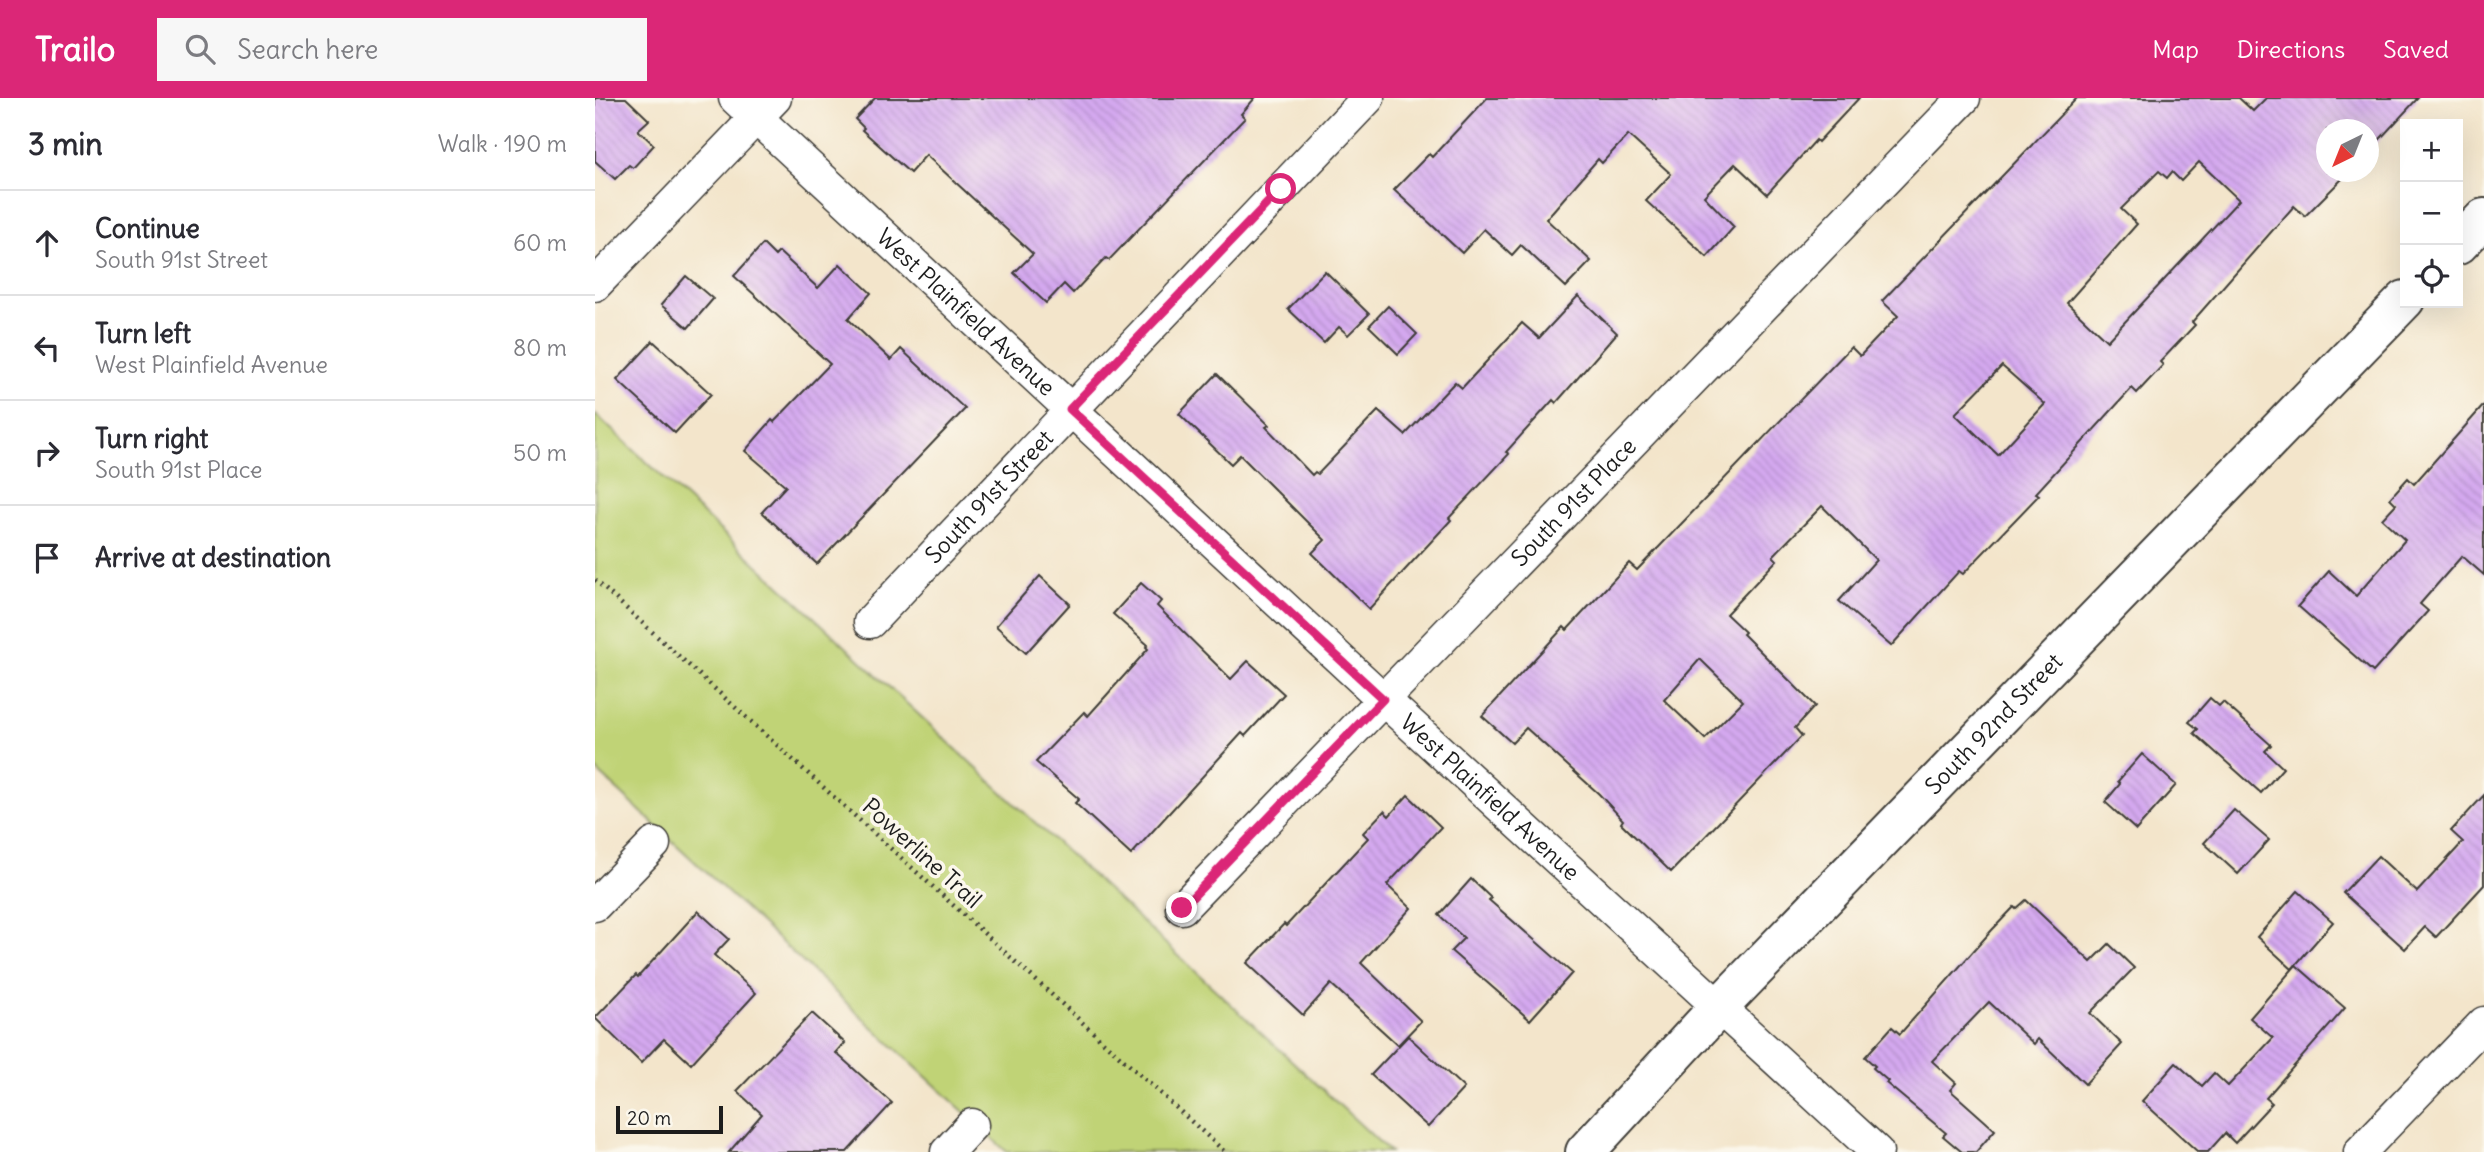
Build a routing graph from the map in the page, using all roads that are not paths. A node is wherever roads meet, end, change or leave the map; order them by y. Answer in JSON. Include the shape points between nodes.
{"nodes":[{"id":1,"x":1368,"y":98,"type":"edge"},
{"id":2,"x":1964,"y":98,"type":"edge"},
{"id":3,"x":755,"y":104,"type":"edge"},
{"id":4,"x":2484,"y":218,"type":"edge"},
{"id":5,"x":2459,"y":245,"type":"edge"},
{"id":6,"x":595,"y":285,"type":"edge"},
{"id":7,"x":2400,"y":305,"type":"edge"},
{"id":8,"x":1070,"y":409,"type":"junction"},
{"id":9,"x":870,"y":622,"type":"dead end"},
{"id":10,"x":1383,"y":699,"type":"junction"},
{"id":11,"x":654,"y":844,"type":"dead end"},
{"id":12,"x":595,"y":905,"type":"edge"},
{"id":13,"x":1182,"y":908,"type":"dead end"},
{"id":14,"x":1719,"y":1007,"type":"junction"},
{"id":15,"x":2484,"y":1023,"type":"edge"},
{"id":16,"x":972,"y":1125,"type":"dead end"},
{"id":17,"x":947,"y":1152,"type":"edge"},
{"id":18,"x":1585,"y":1152,"type":"edge"},
{"id":19,"x":1877,"y":1152,"type":"edge"},
{"id":20,"x":2360,"y":1152,"type":"edge"}],
"edges":[{"from":1,"to":8,"type":"street","name":"South 91st Street"},
{"from":2,"to":10,"type":"street","name":"South 91st Place"},
{"from":3,"to":6,"type":"street"},
{"from":3,"to":8,"type":"street","name":"West Plainfield Avenue"},
{"from":4,"to":5,"type":"main road"},
{"from":7,"to":14,"type":"main road","name":"South 92nd Street"},
{"from":8,"to":9,"type":"street","name":"South 91st Street"},
{"from":8,"to":10,"type":"street","name":"West Plainfield Avenue"},
{"from":10,"to":13,"type":"street","name":"South 91st Place"},
{"from":10,"to":14,"type":"street","name":"West Plainfield Avenue"},
{"from":11,"to":12,"type":"street"},
{"from":14,"to":18,"type":"main road","name":"South 92nd Street"},
{"from":14,"to":19,"type":"street","name":"West Plainfield Avenue"},
{"from":15,"to":20,"type":"street"},
{"from":16,"to":17,"type":"street"}]}
